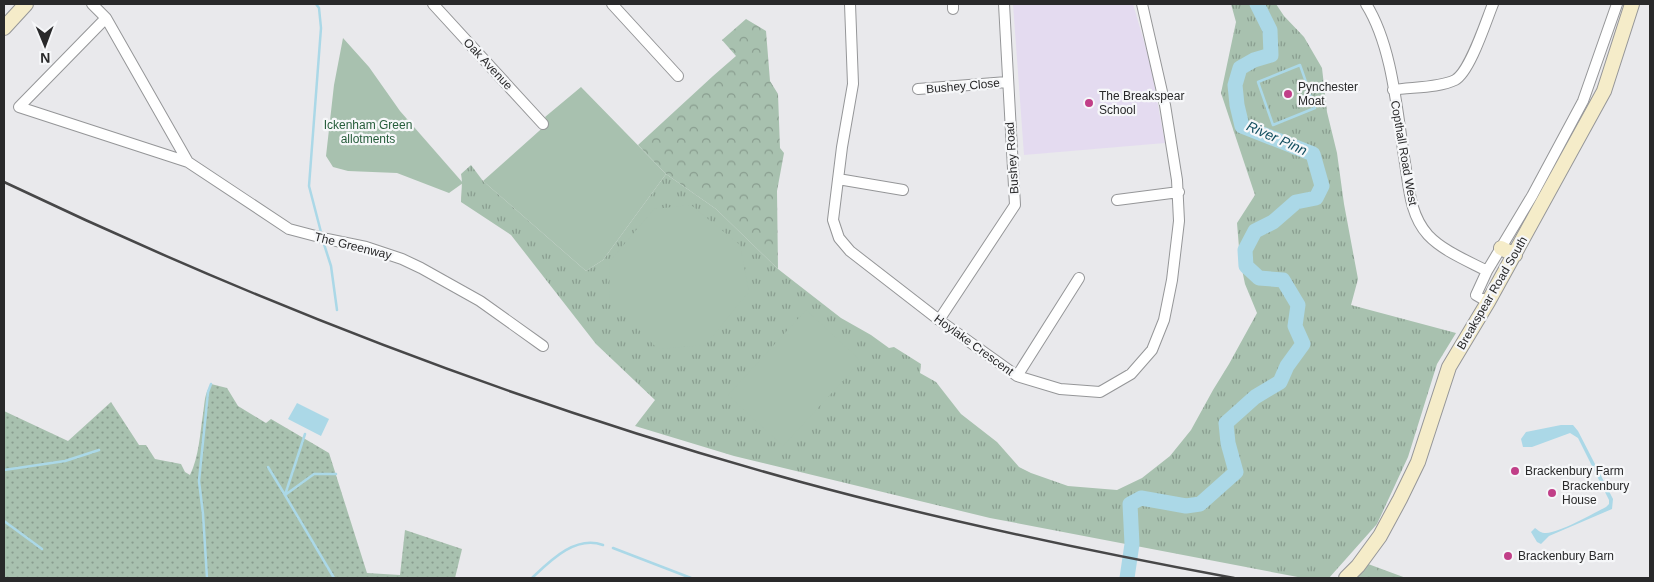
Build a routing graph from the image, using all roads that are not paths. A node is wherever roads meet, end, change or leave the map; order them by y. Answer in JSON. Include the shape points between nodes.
{"nodes":[{"id":1,"x":14,"y":4,"type":"edge"},
{"id":2,"x":26,"y":4,"type":"edge"},
{"id":3,"x":92,"y":4,"type":"edge"},
{"id":4,"x":432,"y":4,"type":"edge"},
{"id":5,"x":612,"y":4,"type":"edge"},
{"id":6,"x":850,"y":4,"type":"edge"},
{"id":7,"x":1004,"y":4,"type":"edge"},
{"id":8,"x":1142,"y":4,"type":"edge"},
{"id":9,"x":1366,"y":4,"type":"edge"},
{"id":10,"x":1493,"y":4,"type":"edge"},
{"id":11,"x":1616,"y":4,"type":"edge"},
{"id":12,"x":1632,"y":4,"type":"edge"},
{"id":13,"x":4,"y":16,"type":"edge"},
{"id":14,"x":106,"y":18,"type":"junction"},
{"id":15,"x":4,"y":28,"type":"edge"},
{"id":16,"x":678,"y":76,"type":"dead end"},
{"id":17,"x":1008,"y":82,"type":"junction"},
{"id":18,"x":918,"y":89,"type":"dead end"},
{"id":19,"x":1393,"y":90,"type":"junction"},
{"id":20,"x":1590,"y":104,"type":"junction"},
{"id":21,"x":543,"y":124,"type":"dead end"},
{"id":22,"x":188,"y":162,"type":"junction"},
{"id":23,"x":838,"y":179,"type":"junction"},
{"id":24,"x":903,"y":190,"type":"dead end"},
{"id":25,"x":1178,"y":192,"type":"junction"},
{"id":26,"x":1117,"y":200,"type":"dead end"},
{"id":27,"x":1501,"y":248,"type":"junction"},
{"id":28,"x":1515,"y":254,"type":"junction"},
{"id":29,"x":1487,"y":271,"type":"junction"},
{"id":30,"x":1079,"y":278,"type":"dead end"},
{"id":31,"x":1488,"y":302,"type":"junction"},
{"id":32,"x":939,"y":320,"type":"junction"},
{"id":33,"x":543,"y":346,"type":"dead end"},
{"id":34,"x":1017,"y":376,"type":"junction"},
{"id":35,"x":1346,"y":578,"type":"edge"}],
"edges":[{"from":1,"to":13,"type":"street"},
{"from":2,"to":15,"type":"street"},
{"from":3,"to":14,"type":"street","name":"The Greenway"},
{"from":4,"to":21,"type":"street","name":"Oak Avenue"},
{"from":5,"to":16,"type":"street"},
{"from":6,"to":23,"type":"street","name":"Hoylake Crescent","via":[[853,84]]},
{"from":7,"to":17,"type":"street","name":"Bushey Road"},
{"from":8,"to":25,"type":"street","name":"Hoylake Crescent","via":[[1165,105]]},
{"from":9,"to":19,"type":"street","name":"Copthall Road West","via":[[1384,44]]},
{"from":10,"to":19,"type":"street","via":[[1467,66],[1459,77],[1445,83]]},
{"from":11,"to":20,"type":"street"},
{"from":12,"to":20,"type":"street","name":"Breakspear Road South","via":[[1605,90]]},
{"from":14,"to":22,"type":"street","name":"The Greenway"},
{"from":14,"to":22,"type":"street","name":"The Greenway","via":[[18,107]]},
{"from":17,"to":18,"type":"street","name":"Bushey Close"},
{"from":17,"to":32,"type":"street","name":"Bushey Road","via":[[1015,204]]},
{"from":19,"to":29,"type":"street","name":"Copthall Road West","via":[[1413,210],[1429,235]]},
{"from":20,"to":27,"type":"street"},
{"from":20,"to":28,"type":"street","name":"Breakspear Road South"},
{"from":22,"to":33,"type":"street","name":"The Greenway","via":[[297,232],[366,247],[421,268],[480,301]]},
{"from":23,"to":24,"type":"street"},
{"from":23,"to":32,"type":"street","name":"Hoylake Crescent","via":[[833,220],[839,238],[850,251]]},
{"from":25,"to":26,"type":"street"},
{"from":25,"to":34,"type":"street","name":"Hoylake Crescent","via":[[1179,221],[1164,320],[1152,350],[1131,374],[1100,392],[1060,389]]},
{"from":27,"to":28,"type":"street"},
{"from":27,"to":29,"type":"street"},
{"from":28,"to":31,"type":"street","name":"Breakspear Road South"},
{"from":29,"to":31,"type":"street","via":[[1476,295]]},
{"from":30,"to":34,"type":"street"},
{"from":31,"to":35,"type":"street","name":"Breakspear Road South","via":[[1449,367],[1418,462],[1400,499],[1380,536]]},
{"from":32,"to":34,"type":"street","name":"Hoylake Crescent"}]}
